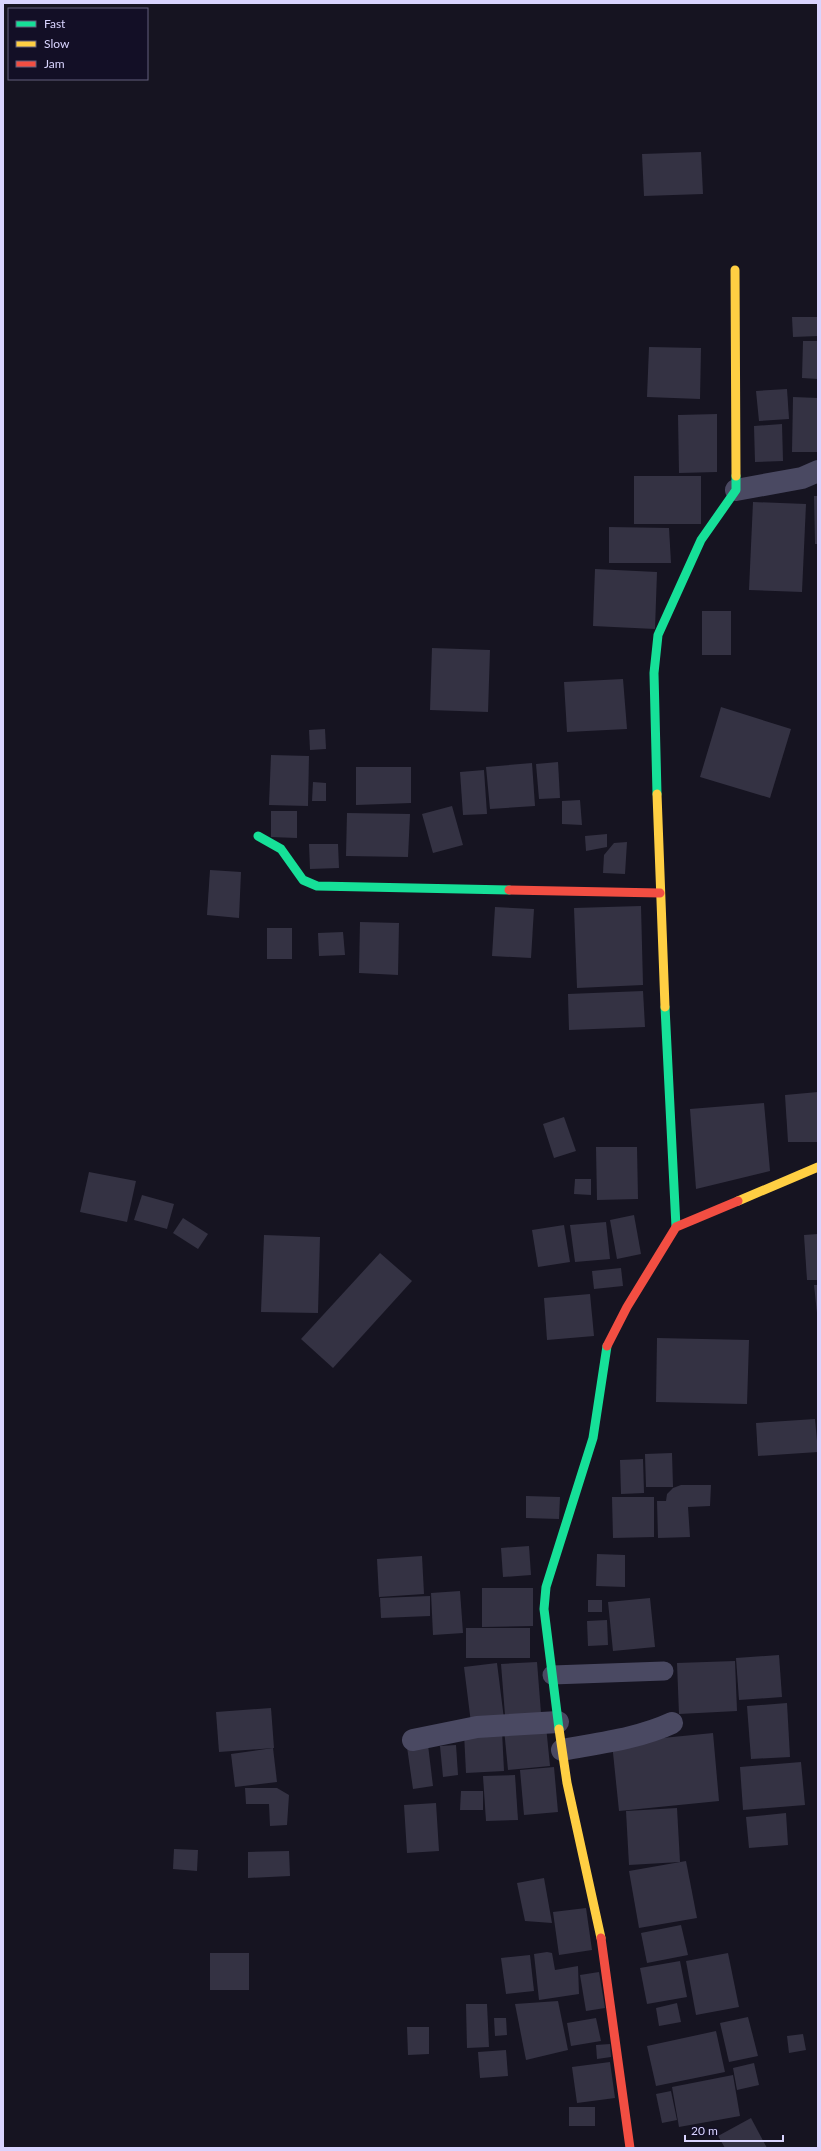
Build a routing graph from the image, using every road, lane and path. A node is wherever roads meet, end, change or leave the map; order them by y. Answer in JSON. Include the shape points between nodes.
{"nodes":[{"id":1,"x":735,"y":270,"type":"dead end"},
{"id":2,"x":818,"y":471,"type":"edge"},
{"id":3,"x":736,"y":490,"type":"junction"},
{"id":4,"x":258,"y":836,"type":"dead end"},
{"id":5,"x":660,"y":893,"type":"junction"},
{"id":6,"x":818,"y":1167,"type":"edge"},
{"id":7,"x":676,"y":1227,"type":"junction"},
{"id":8,"x":664,"y":1671,"type":"dead end"},
{"id":9,"x":552,"y":1675,"type":"junction"},
{"id":10,"x":558,"y":1722,"type":"junction"},
{"id":11,"x":672,"y":1723,"type":"dead end"},
{"id":12,"x":413,"y":1740,"type":"dead end"},
{"id":13,"x":562,"y":1750,"type":"junction"},
{"id":14,"x":630,"y":2148,"type":"edge"}],
"edges":[{"from":1,"to":3,"type":"street"},
{"from":2,"to":3,"type":"street","via":[[802,478]]},
{"from":3,"to":5,"type":"street","via":[[701,540],[658,635],[654,673]]},
{"from":4,"to":5,"type":"street","via":[[281,849],[303,880],[317,886]]},
{"from":5,"to":7,"type":"street"},
{"from":6,"to":7,"type":"street"},
{"from":7,"to":9,"type":"street","via":[[605,1349],[593,1438],[546,1587],[544,1609]]},
{"from":8,"to":9,"type":"lane"},
{"from":9,"to":10,"type":"street"},
{"from":10,"to":12,"type":"street","via":[[477,1727]]},
{"from":10,"to":13,"type":"street"},
{"from":11,"to":13,"type":"street","via":[[634,1736]]},
{"from":13,"to":14,"type":"street","via":[[600,1940]]}]}
